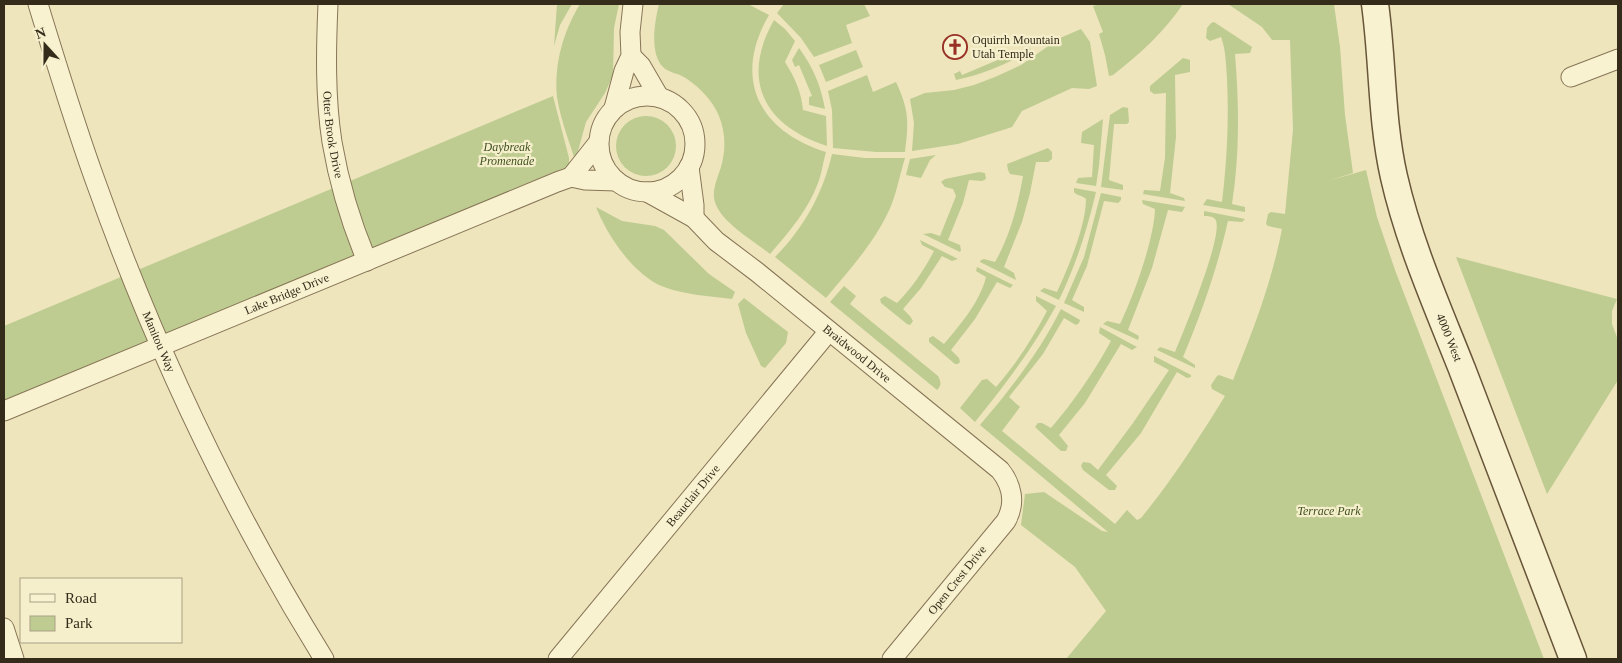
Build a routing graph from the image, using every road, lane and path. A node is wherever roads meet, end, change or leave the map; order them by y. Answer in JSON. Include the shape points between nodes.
{"nodes":[{"id":1,"x":38,"y":4,"type":"edge"},
{"id":2,"x":328,"y":4,"type":"edge"},
{"id":3,"x":633,"y":4,"type":"edge"},
{"id":4,"x":1375,"y":4,"type":"edge"},
{"id":5,"x":631,"y":56,"type":"junction"},
{"id":6,"x":1618,"y":59,"type":"edge"},
{"id":7,"x":1571,"y":77,"type":"dead end"},
{"id":8,"x":659,"y":97,"type":"junction"},
{"id":9,"x":614,"y":108,"type":"junction"},
{"id":10,"x":598,"y":144,"type":"junction"},
{"id":11,"x":689,"y":167,"type":"junction"},
{"id":12,"x":571,"y":177,"type":"junction"},
{"id":13,"x":616,"y":181,"type":"junction"},
{"id":14,"x":647,"y":192,"type":"junction"},
{"id":15,"x":694,"y":218,"type":"junction"},
{"id":16,"x":367,"y":260,"type":"junction"},
{"id":17,"x":829,"y":331,"type":"junction"},
{"id":18,"x":161,"y":346,"type":"junction"},
{"id":19,"x":4,"y":411,"type":"edge"},
{"id":20,"x":1012,"y":495,"type":"joint"},
{"id":21,"x":4,"y":628,"type":"edge"},
{"id":22,"x":14,"y":659,"type":"edge"},
{"id":23,"x":324,"y":659,"type":"edge"},
{"id":24,"x":558,"y":659,"type":"edge"},
{"id":25,"x":892,"y":659,"type":"edge"},
{"id":26,"x":1573,"y":659,"type":"edge"}],
"edges":[{"from":1,"to":18,"type":"street","name":"Manitou Way","via":[[95,181]]},
{"from":2,"to":16,"type":"street","name":"Otter Brook Drive","via":[[327,84],[332,142],[351,217]]},
{"from":3,"to":5,"type":"street"},
{"from":4,"to":26,"type":"main road","name":"4000 West","via":[[1387,140],[1402,208]]},
{"from":5,"to":8,"type":"street","via":[[641,66]]},
{"from":5,"to":9,"type":"street"},
{"from":6,"to":7,"type":"street"},
{"from":8,"to":9,"type":"street","via":[[640,96],[621,102]]},
{"from":8,"to":11,"type":"street","via":[[678,107],[691,124],[695,146]]},
{"from":9,"to":10,"type":"street","via":[[602,124]]},
{"from":10,"to":12,"type":"street","name":"Lake Bridge Drive"},
{"from":10,"to":13,"type":"street","via":[[603,164]]},
{"from":11,"to":14,"type":"street","via":[[676,182],[658,191]]},
{"from":11,"to":15,"type":"street"},
{"from":12,"to":13,"type":"street","name":"Lake Bridge Drive"},
{"from":12,"to":16,"type":"street","name":"Lake Bridge Drive"},
{"from":13,"to":14,"type":"street","via":[[636,191]]},
{"from":14,"to":15,"type":"street","name":"Braidwood Drive"},
{"from":15,"to":17,"type":"street","name":"Braidwood Drive","via":[[716,241]]},
{"from":16,"to":18,"type":"street","name":"Lake Bridge Drive"},
{"from":17,"to":20,"type":"street","name":"Braidwood Drive","via":[[1000,470]]},
{"from":17,"to":24,"type":"street","name":"Beauclair Drive"},
{"from":18,"to":19,"type":"street","name":"Lake Bridge Drive"},
{"from":18,"to":23,"type":"street","name":"Manitou Way","via":[[248,526]]},
{"from":20,"to":25,"type":"street","name":"Open Crest Drive","via":[[1006,521]]},
{"from":21,"to":22,"type":"street"}]}
